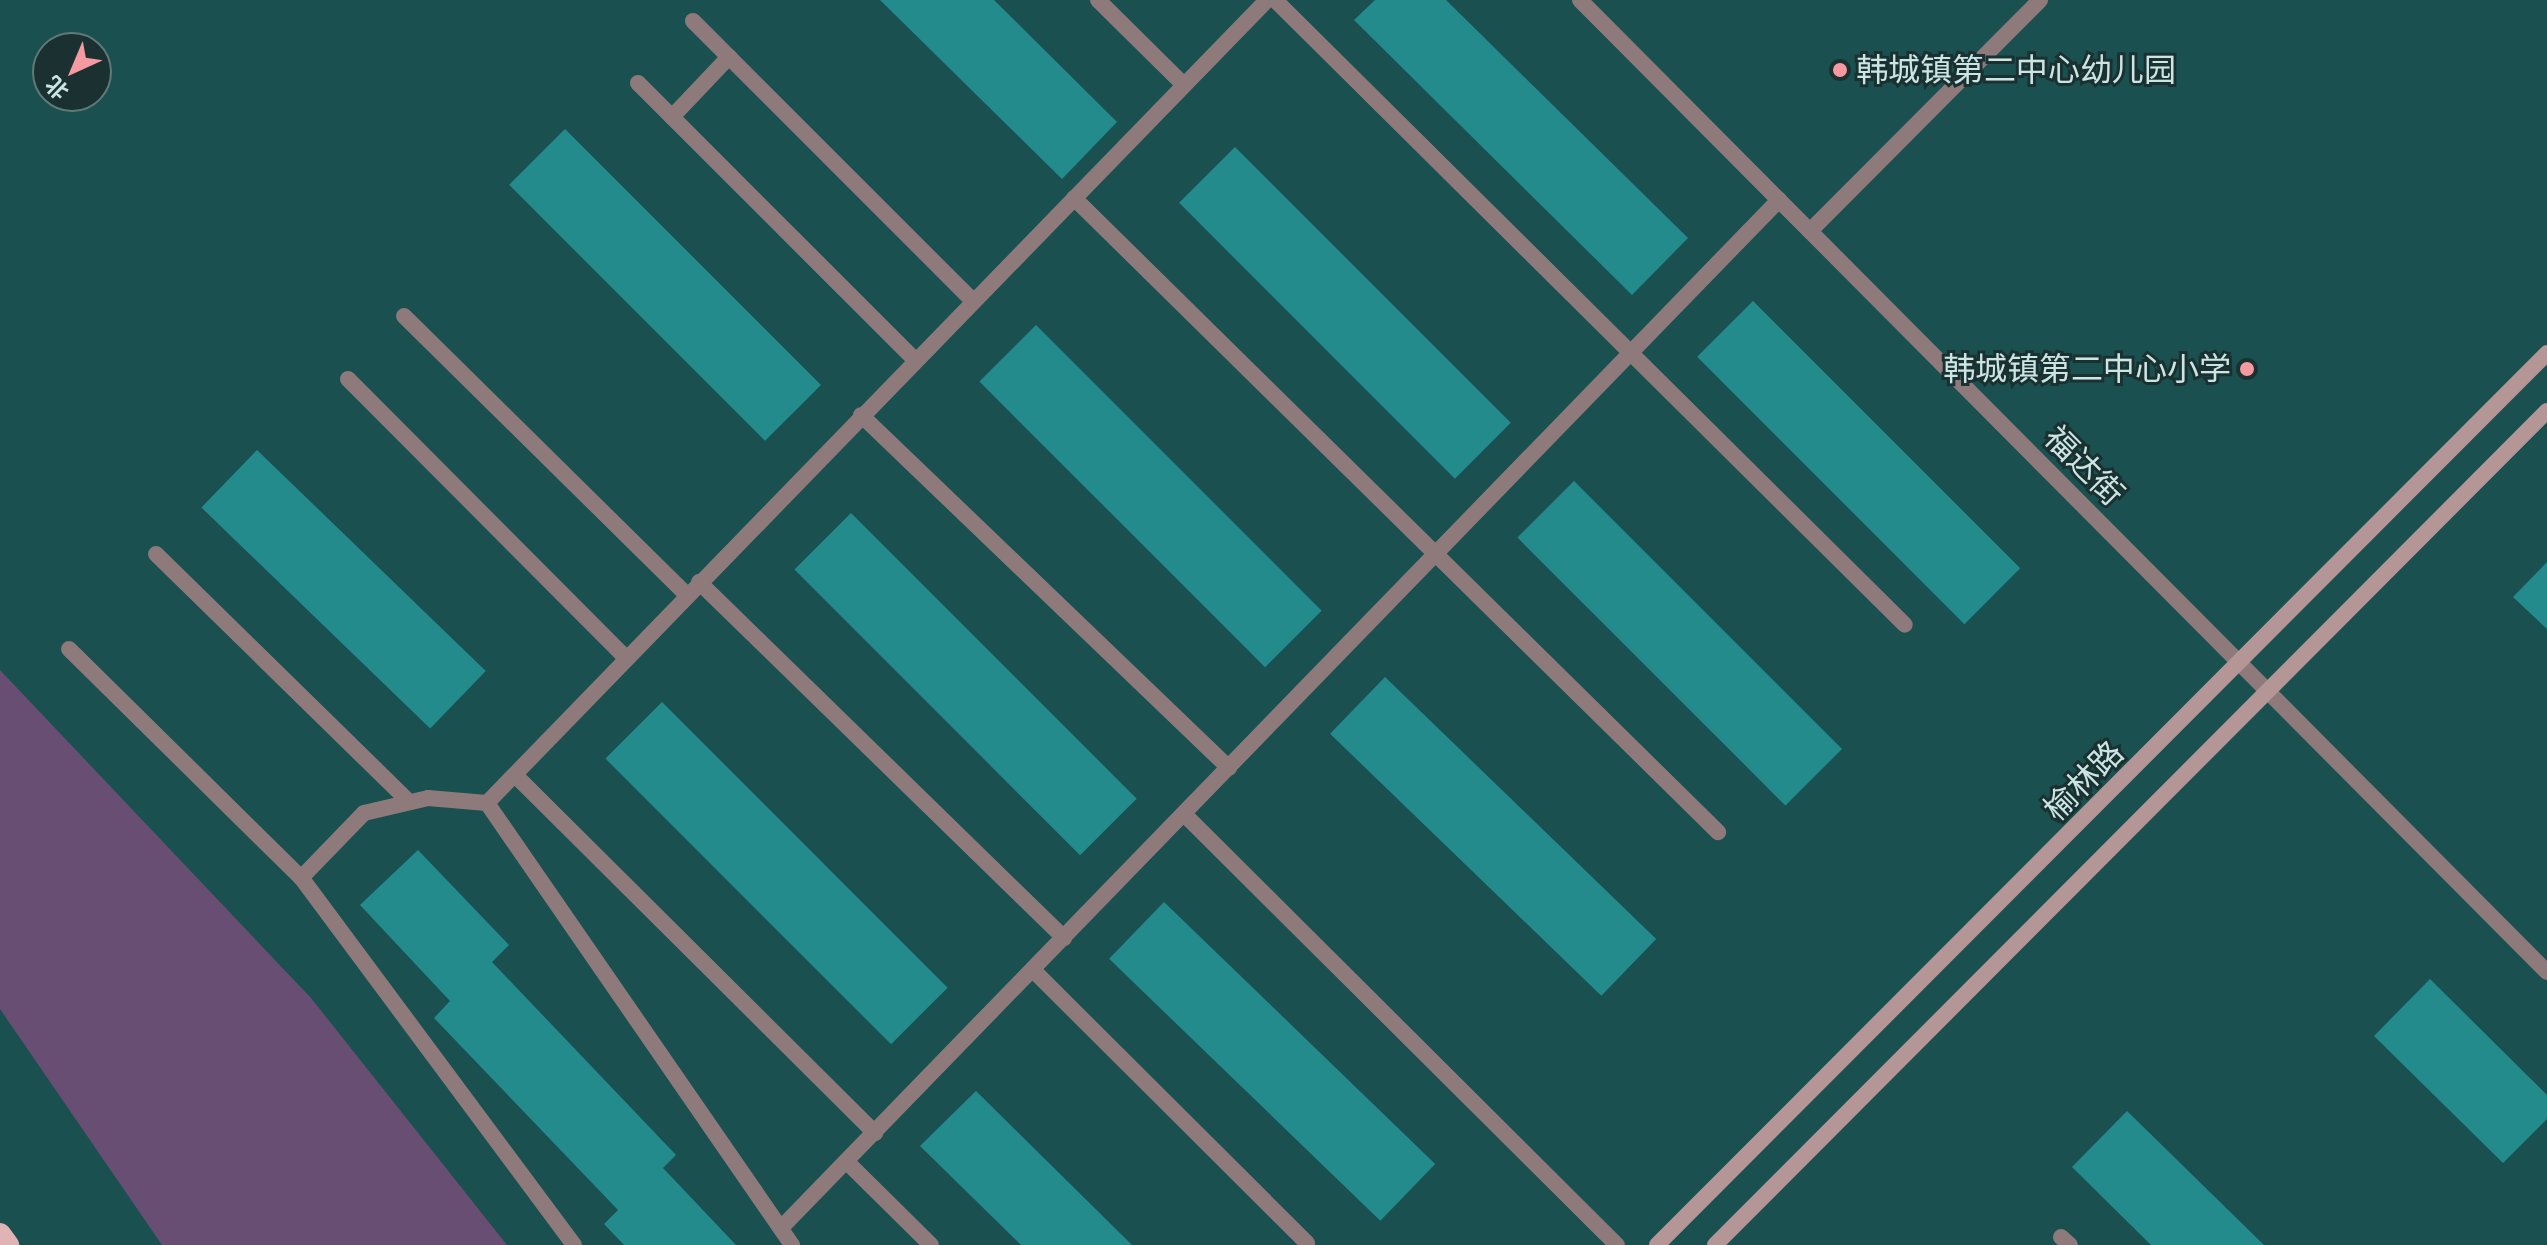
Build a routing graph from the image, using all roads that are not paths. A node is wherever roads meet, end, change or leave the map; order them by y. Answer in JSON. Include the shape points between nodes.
{"nodes":[{"id":1,"x":1098,"y":0,"type":"edge"},
{"id":2,"x":1267,"y":0,"type":"edge"},
{"id":3,"x":1275,"y":0,"type":"edge"},
{"id":4,"x":1580,"y":0,"type":"edge"},
{"id":5,"x":2040,"y":0,"type":"edge"},
{"id":6,"x":693,"y":21,"type":"dead end"},
{"id":7,"x":729,"y":57,"type":"junction"},
{"id":8,"x":638,"y":83,"type":"dead end"},
{"id":9,"x":1184,"y":85,"type":"junction"},
{"id":10,"x":672,"y":117,"type":"junction"},
{"id":11,"x":1074,"y":198,"type":"junction"},
{"id":12,"x":1779,"y":200,"type":"junction"},
{"id":13,"x":1810,"y":231,"type":"junction"},
{"id":14,"x":973,"y":301,"type":"junction"},
{"id":15,"x":404,"y":316,"type":"dead end"},
{"id":16,"x":1630,"y":353,"type":"junction"},
{"id":17,"x":2547,"y":353,"type":"edge"},
{"id":18,"x":915,"y":360,"type":"junction"},
{"id":19,"x":348,"y":379,"type":"dead end"},
{"id":20,"x":2547,"y":411,"type":"edge"},
{"id":21,"x":861,"y":415,"type":"junction"},
{"id":22,"x":156,"y":554,"type":"dead end"},
{"id":23,"x":1437,"y":554,"type":"junction"},
{"id":24,"x":699,"y":582,"type":"junction"},
{"id":25,"x":687,"y":595,"type":"junction"},
{"id":26,"x":1905,"y":625,"type":"dead end"},
{"id":27,"x":69,"y":649,"type":"dead end"},
{"id":28,"x":626,"y":658,"type":"junction"},
{"id":29,"x":2241,"y":663,"type":"junction"},
{"id":30,"x":2270,"y":694,"type":"junction"},
{"id":31,"x":1229,"y":768,"type":"junction"},
{"id":32,"x":515,"y":775,"type":"junction"},
{"id":33,"x":406,"y":799,"type":"junction"},
{"id":34,"x":487,"y":803,"type":"junction"},
{"id":35,"x":1184,"y":814,"type":"junction"},
{"id":36,"x":1718,"y":832,"type":"dead end"},
{"id":37,"x":301,"y":878,"type":"junction"},
{"id":38,"x":1064,"y":938,"type":"junction"},
{"id":39,"x":1033,"y":970,"type":"junction"},
{"id":40,"x":2547,"y":972,"type":"edge"},
{"id":41,"x":875,"y":1133,"type":"junction"},
{"id":42,"x":847,"y":1162,"type":"junction"},
{"id":43,"x":781,"y":1228,"type":"junction"},
{"id":44,"x":0,"y":1234,"type":"edge"},
{"id":45,"x":1307,"y":1243,"type":"edge"},
{"id":46,"x":8,"y":1245,"type":"edge"},
{"id":47,"x":574,"y":1245,"type":"edge"},
{"id":48,"x":792,"y":1245,"type":"edge"},
{"id":49,"x":931,"y":1245,"type":"edge"},
{"id":50,"x":1617,"y":1245,"type":"edge"},
{"id":51,"x":1657,"y":1245,"type":"edge"},
{"id":52,"x":1715,"y":1245,"type":"edge"}],
"edges":[{"from":1,"to":9,"type":"street"},
{"from":2,"to":9,"type":"street"},
{"from":3,"to":16,"type":"street"},
{"from":4,"to":12,"type":"street","name":"福达街"},
{"from":5,"to":13,"type":"street"},
{"from":6,"to":7,"type":"street"},
{"from":7,"to":10,"type":"street"},
{"from":7,"to":14,"type":"street"},
{"from":8,"to":10,"type":"street"},
{"from":9,"to":11,"type":"street"},
{"from":10,"to":18,"type":"street"},
{"from":11,"to":14,"type":"street"},
{"from":11,"to":23,"type":"street"},
{"from":12,"to":13,"type":"street","name":"福达街"},
{"from":12,"to":16,"type":"street"},
{"from":13,"to":29,"type":"street","name":"福达街"},
{"from":14,"to":18,"type":"street"},
{"from":15,"to":25,"type":"street"},
{"from":16,"to":23,"type":"street"},
{"from":16,"to":26,"type":"street"},
{"from":17,"to":29,"type":"main road","name":"榆林路"},
{"from":18,"to":21,"type":"street"},
{"from":19,"to":28,"type":"street"},
{"from":20,"to":30,"type":"main road"},
{"from":21,"to":24,"type":"street"},
{"from":21,"to":31,"type":"street"},
{"from":22,"to":33,"type":"street"},
{"from":23,"to":31,"type":"street"},
{"from":23,"to":36,"type":"street"},
{"from":24,"to":25,"type":"street"},
{"from":24,"to":38,"type":"street"},
{"from":25,"to":28,"type":"street"},
{"from":27,"to":37,"type":"street"},
{"from":28,"to":32,"type":"street"},
{"from":29,"to":30,"type":"street","name":"福达街"},
{"from":29,"to":51,"type":"main road","name":"榆林路"},
{"from":30,"to":40,"type":"street","name":"福达街"},
{"from":30,"to":52,"type":"main road"},
{"from":31,"to":35,"type":"street"},
{"from":32,"to":34,"type":"street"},
{"from":32,"to":41,"type":"street"},
{"from":33,"to":34,"type":"street"},
{"from":33,"to":37,"type":"street","via":[[364,813]]},
{"from":34,"to":43,"type":"street"},
{"from":35,"to":38,"type":"street"},
{"from":35,"to":50,"type":"street"},
{"from":37,"to":47,"type":"street"},
{"from":38,"to":39,"type":"street"},
{"from":39,"to":41,"type":"street"},
{"from":39,"to":45,"type":"street"},
{"from":41,"to":42,"type":"street"},
{"from":42,"to":43,"type":"street"},
{"from":42,"to":49,"type":"street"},
{"from":43,"to":48,"type":"street"},
{"from":44,"to":46,"type":"highway"}]}
